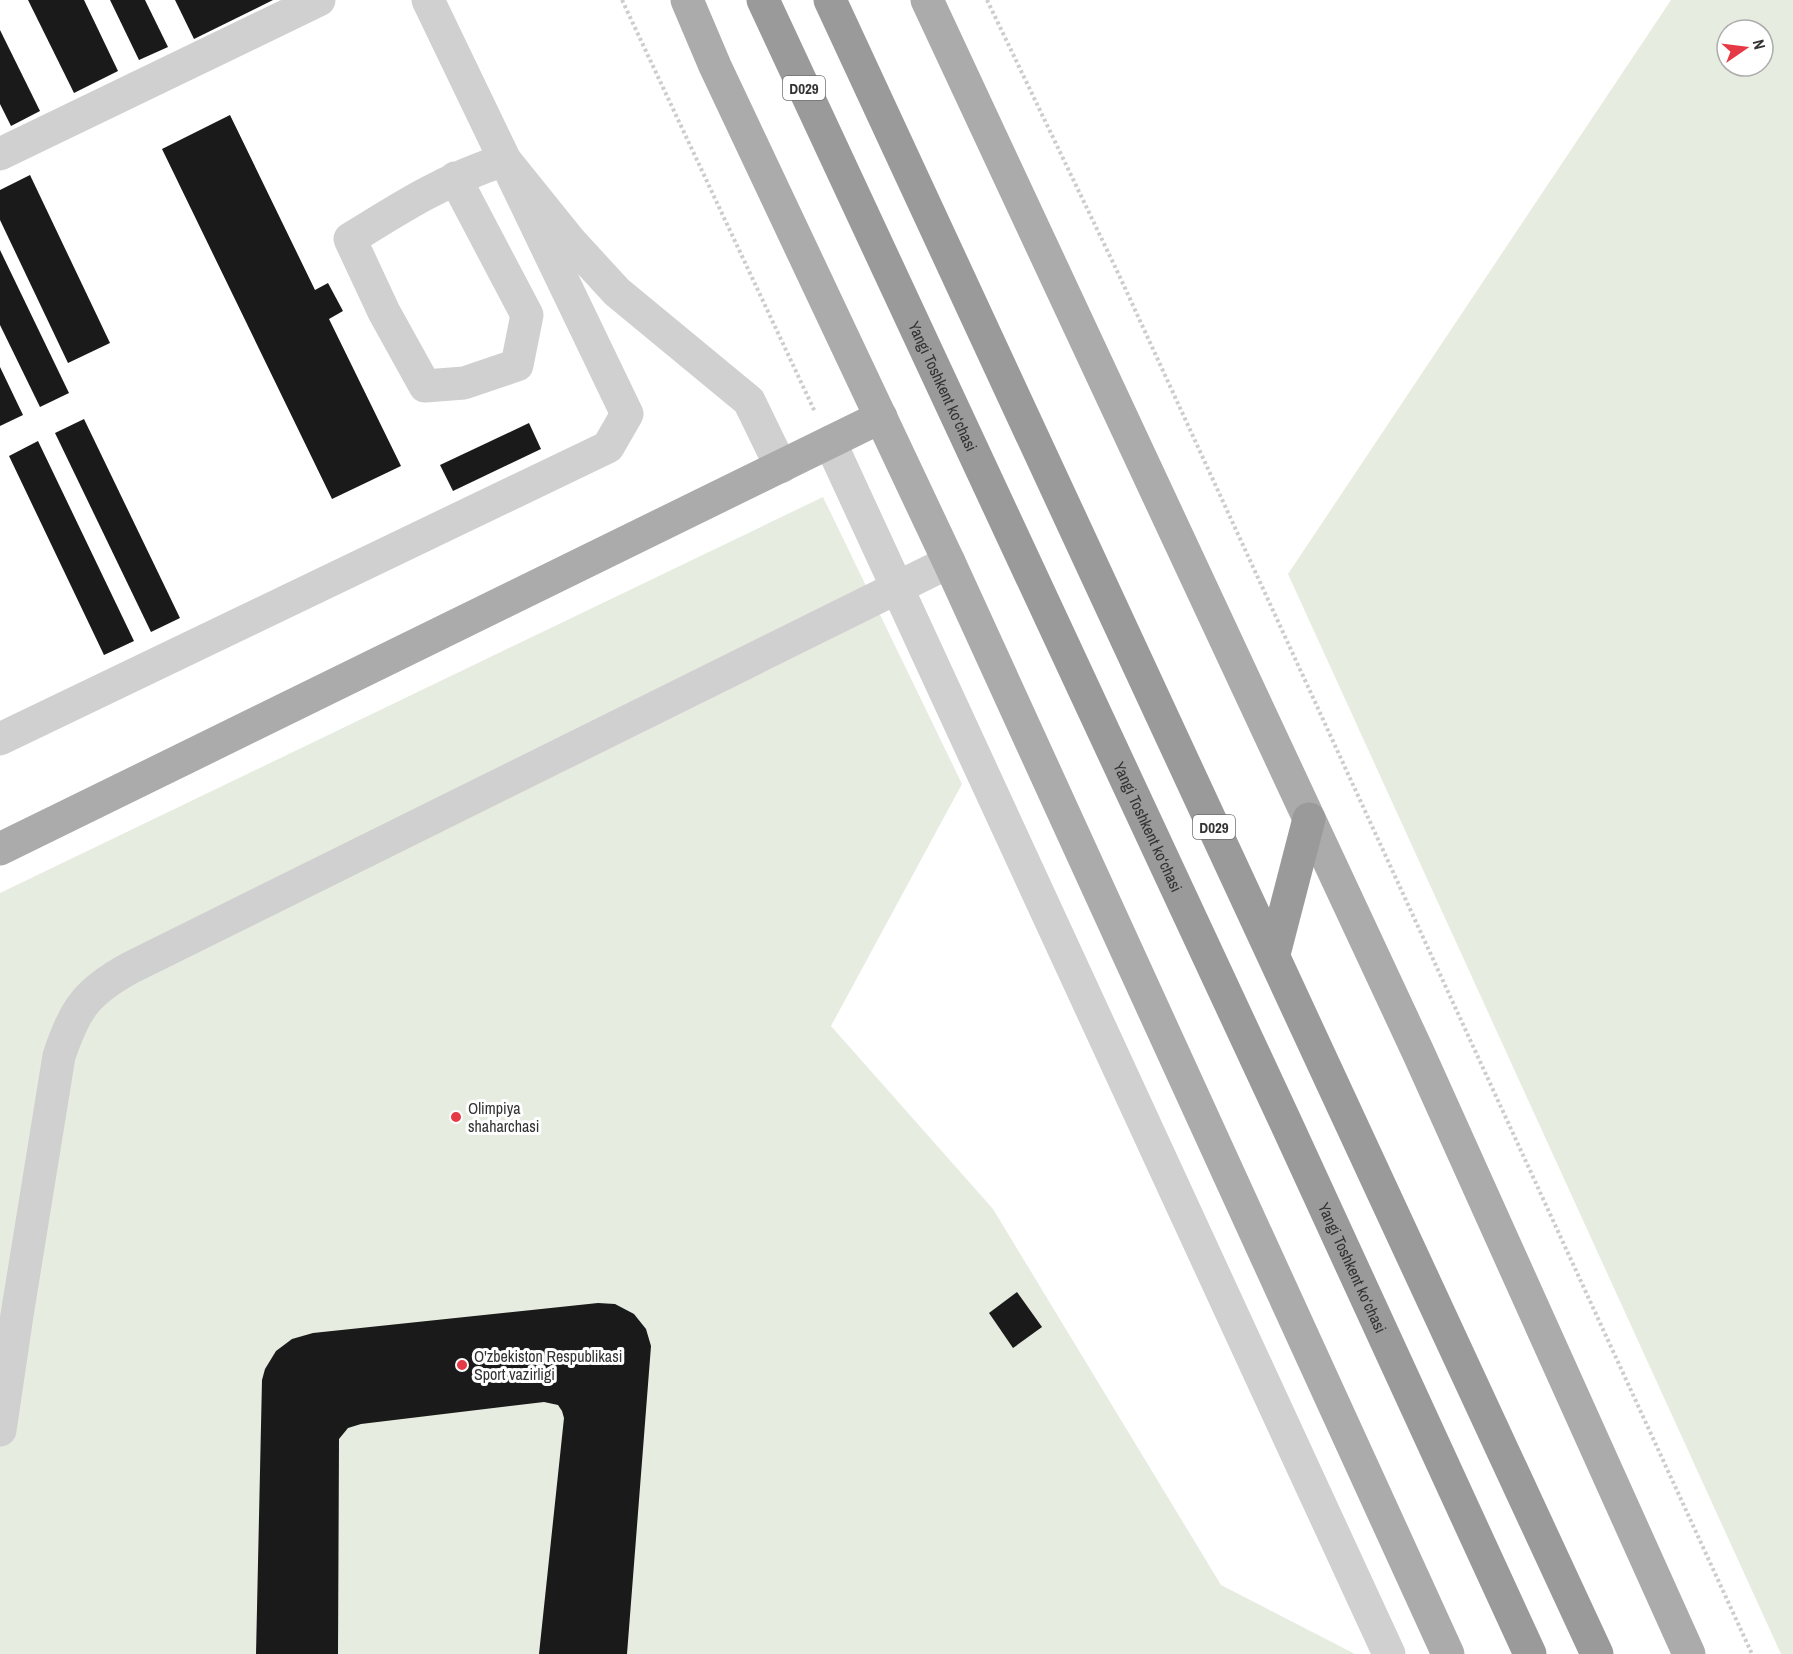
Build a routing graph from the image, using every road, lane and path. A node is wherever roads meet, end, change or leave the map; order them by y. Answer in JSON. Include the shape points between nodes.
{"nodes":[{"id":1,"x":319,"y":0,"type":"edge"},
{"id":2,"x":429,"y":0,"type":"edge"},
{"id":3,"x":622,"y":0,"type":"edge"},
{"id":4,"x":687,"y":0,"type":"edge"},
{"id":5,"x":764,"y":0,"type":"edge"},
{"id":6,"x":830,"y":0,"type":"edge"},
{"id":7,"x":927,"y":0,"type":"edge"},
{"id":8,"x":987,"y":0,"type":"edge"},
{"id":9,"x":0,"y":154,"type":"edge"},
{"id":10,"x":505,"y":160,"type":"junction"},
{"id":11,"x":455,"y":178,"type":"junction"},
{"id":12,"x":881,"y":417,"type":"junction"},
{"id":13,"x":830,"y":442,"type":"junction"},
{"id":14,"x":781,"y":467,"type":"junction"},
{"id":15,"x":949,"y":562,"type":"junction"},
{"id":16,"x":897,"y":588,"type":"junction"},
{"id":17,"x":0,"y":739,"type":"edge"},
{"id":18,"x":1310,"y":819,"type":"junction"},
{"id":19,"x":0,"y":849,"type":"edge"},
{"id":20,"x":1274,"y":954,"type":"junction"},
{"id":21,"x":0,"y":1430,"type":"edge"},
{"id":22,"x":1389,"y":1654,"type":"edge"},
{"id":23,"x":1448,"y":1654,"type":"edge"},
{"id":24,"x":1530,"y":1654,"type":"edge"},
{"id":25,"x":1597,"y":1654,"type":"edge"},
{"id":26,"x":1689,"y":1654,"type":"edge"},
{"id":27,"x":1752,"y":1654,"type":"edge"}],
"edges":[{"from":1,"to":9,"type":"lane"},
{"from":2,"to":10,"type":"lane"},
{"from":3,"to":13,"type":"path"},
{"from":4,"to":12,"type":"main road"},
{"from":5,"to":24,"type":"highway","name":"Yangi Toshkent ko‘chasi","number":"D029"},
{"from":6,"to":20,"type":"highway","number":"D029"},
{"from":7,"to":18,"type":"main road"},
{"from":8,"to":27,"type":"path","via":[[1119,275]]},
{"from":10,"to":11,"type":"lane"},
{"from":10,"to":14,"type":"lane","via":[[617,292],[749,401]]},
{"from":10,"to":17,"type":"lane","via":[[627,414],[608,447]]},
{"from":11,"to":11,"type":"lane","via":[[527,315],[517,365],[464,383],[426,386],[384,312],[350,239],[418,196]]},
{"from":12,"to":13,"type":"main road"},
{"from":12,"to":15,"type":"main road"},
{"from":13,"to":14,"type":"main road"},
{"from":13,"to":16,"type":"lane"},
{"from":14,"to":19,"type":"main road"},
{"from":15,"to":16,"type":"lane"},
{"from":15,"to":23,"type":"main road"},
{"from":16,"to":21,"type":"lane","via":[[130,968],[105,982],[85,1000],[69,1027],[59,1056]]},
{"from":16,"to":22,"type":"lane"},
{"from":18,"to":20,"type":"highway"},
{"from":18,"to":26,"type":"main road"},
{"from":20,"to":25,"type":"highway","number":"D029"}]}
